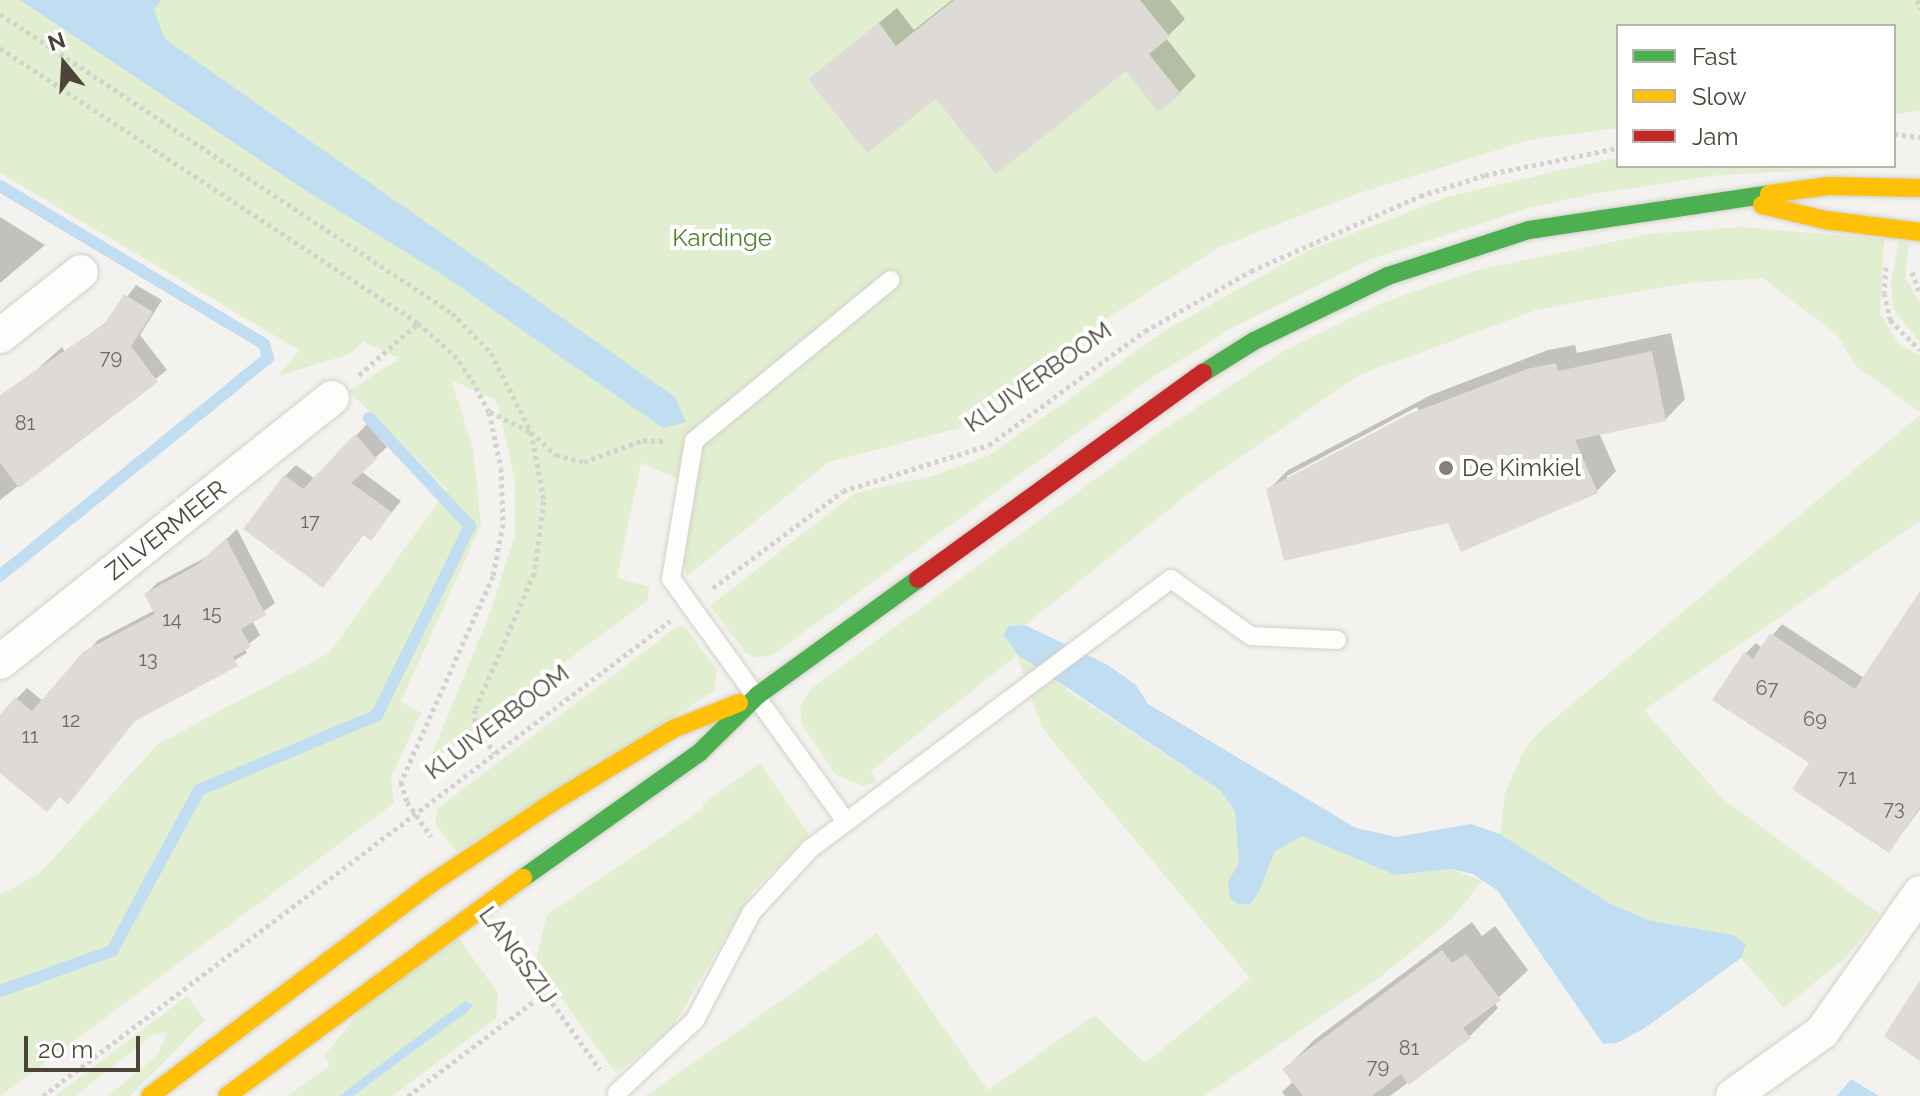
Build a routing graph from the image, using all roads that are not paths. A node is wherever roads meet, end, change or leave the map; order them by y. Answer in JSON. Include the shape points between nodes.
{"nodes":[{"id":1,"x":1920,"y":188,"type":"edge"},
{"id":2,"x":1740,"y":200,"type":"junction"},
{"id":3,"x":1920,"y":232,"type":"edge"},
{"id":4,"x":81,"y":272,"type":"dead end"},
{"id":5,"x":891,"y":280,"type":"dead end"},
{"id":6,"x":0,"y":336,"type":"edge"},
{"id":7,"x":332,"y":398,"type":"road end"},
{"id":8,"x":1337,"y":640,"type":"dead end"},
{"id":9,"x":0,"y":662,"type":"edge"},
{"id":10,"x":758,"y":695,"type":"junction"},
{"id":11,"x":845,"y":820,"type":"junction"},
{"id":12,"x":1920,"y":893,"type":"edge"},
{"id":13,"x":617,"y":1093,"type":"road end"},
{"id":14,"x":150,"y":1096,"type":"edge"},
{"id":15,"x":227,"y":1096,"type":"edge"},
{"id":16,"x":1733,"y":1096,"type":"edge"}],
"edges":[{"from":1,"to":2,"type":"main road","via":[[1829,186]]},
{"from":2,"to":3,"type":"main road","via":[[1825,220]]},
{"from":2,"to":10,"type":"main road","via":[[1602,215],[1529,230],[1429,260],[1320,306],[1192,380]]},
{"from":4,"to":6,"type":"street"},
{"from":5,"to":10,"type":"lane","via":[[694,441],[671,579]]},
{"from":7,"to":9,"type":"street","name":"ZILVERMEER"},
{"from":8,"to":11,"type":"lane","via":[[1251,636],[1171,579]]},
{"from":10,"to":11,"type":"lane"},
{"from":10,"to":14,"type":"main road","via":[[673,729],[454,868]]},
{"from":10,"to":15,"type":"main road","via":[[700,752]]},
{"from":11,"to":13,"type":"lane","via":[[752,912],[695,1020]]},
{"from":12,"to":16,"type":"street","via":[[1822,1032]]}]}
